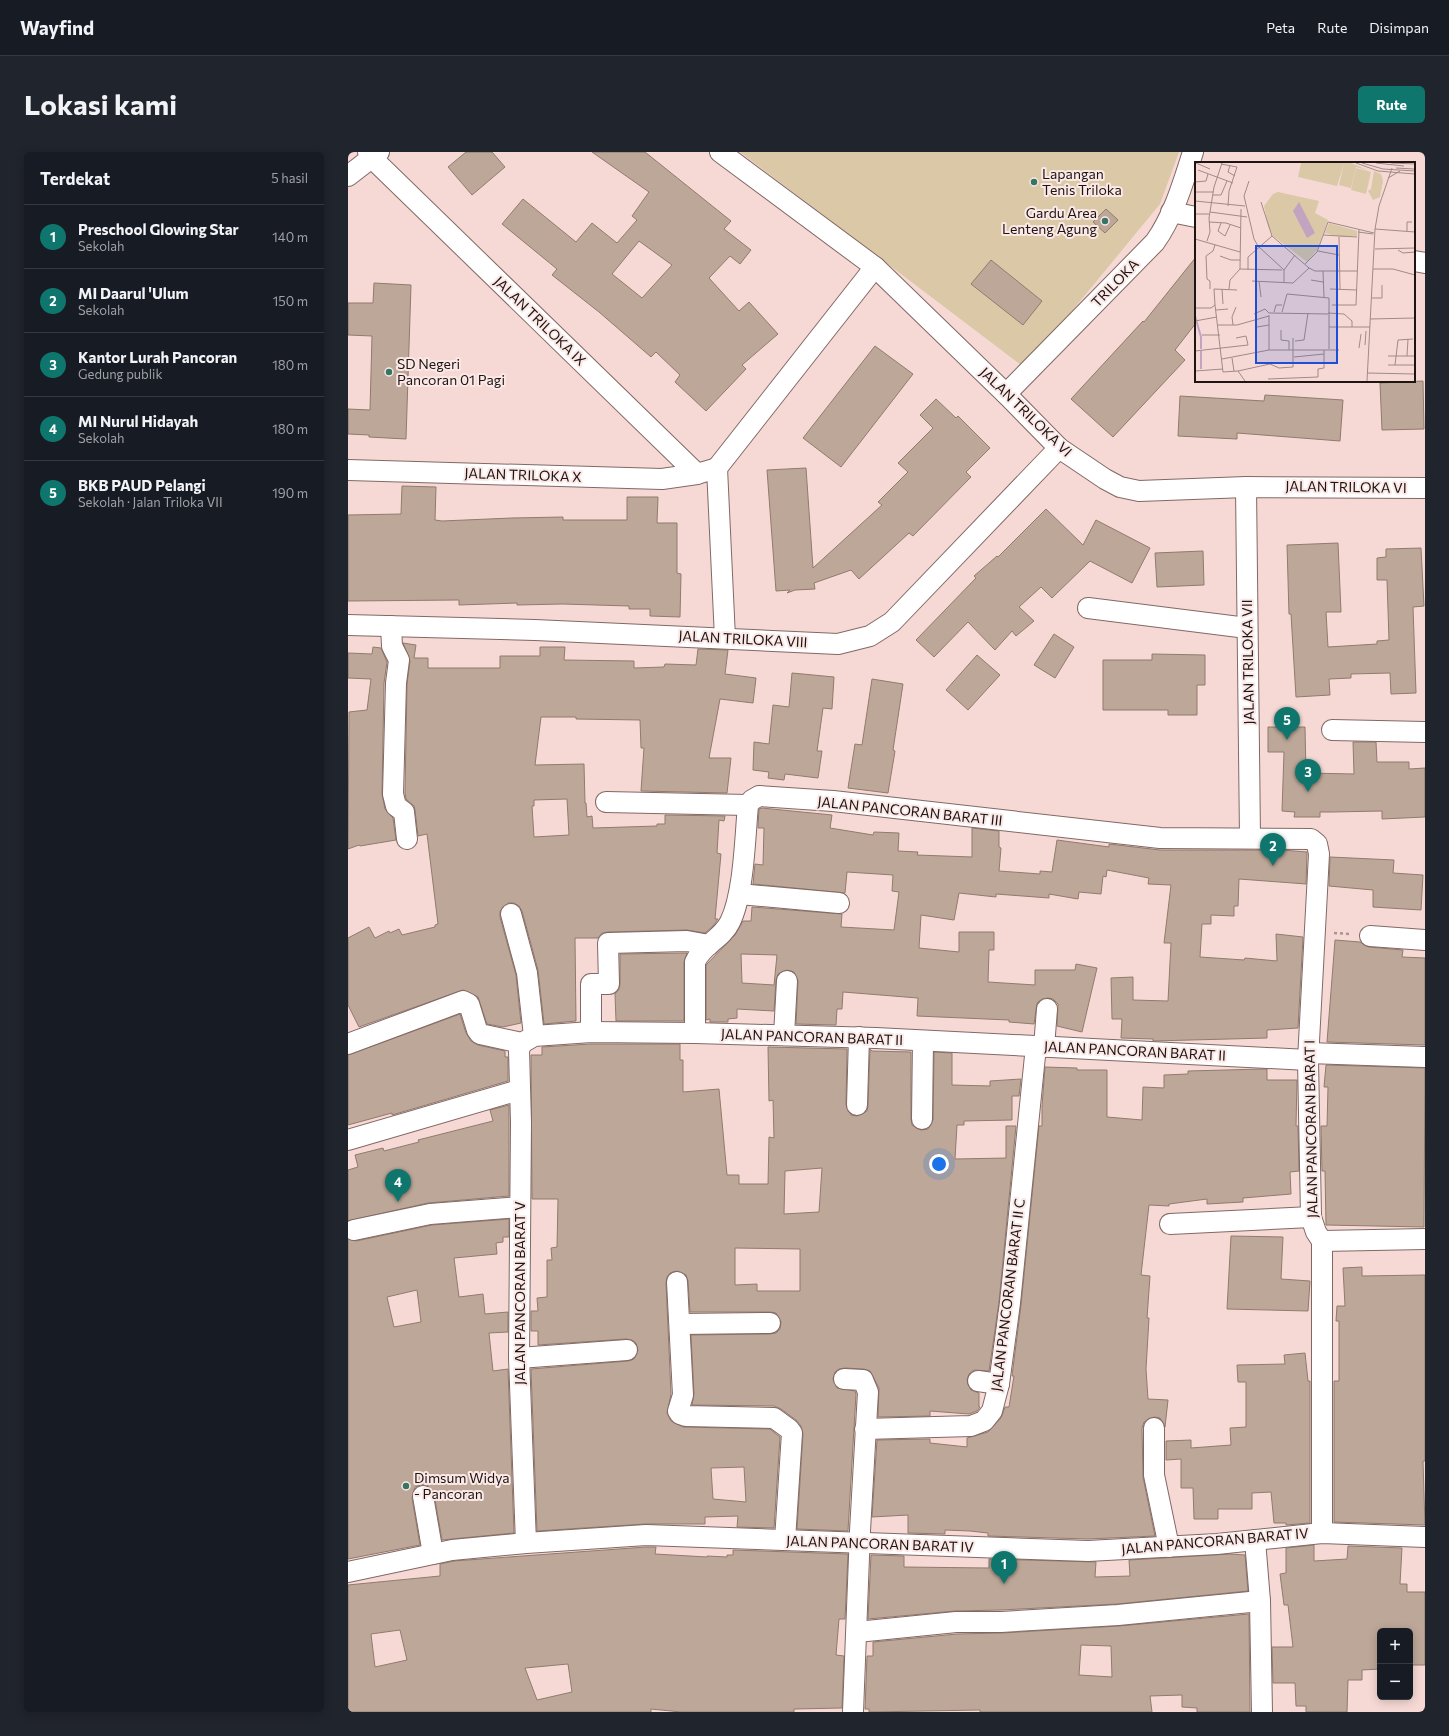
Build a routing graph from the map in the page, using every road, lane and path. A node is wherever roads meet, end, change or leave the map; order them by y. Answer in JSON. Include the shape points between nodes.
{"nodes":[{"id":1,"x":720,"y":152,"type":"edge"},
{"id":2,"x":1193,"y":152,"type":"edge"},
{"id":3,"x":373,"y":154,"type":"edge"},
{"id":4,"x":348,"y":176,"type":"edge"},
{"id":5,"x":1171,"y":212,"type":"junction"},
{"id":6,"x":1195,"y":217,"type":"edge"},
{"id":7,"x":1415,"y":261,"type":"edge"},
{"id":8,"x":1425,"y":263,"type":"edge"},
{"id":9,"x":875,"y":267,"type":"junction"},
{"id":10,"x":1006,"y":394,"type":"junction"},
{"id":11,"x":1059,"y":448,"type":"junction"},
{"id":12,"x":717,"y":468,"type":"junction"},
{"id":13,"x":348,"y":470,"type":"edge"},
{"id":14,"x":697,"y":474,"type":"junction"},
{"id":15,"x":1246,"y":486,"type":"junction"},
{"id":16,"x":1425,"y":488,"type":"edge"},
{"id":17,"x":1088,"y":608,"type":"dead end"},
{"id":18,"x":348,"y":625,"type":"edge"},
{"id":19,"x":390,"y":626,"type":"junction"},
{"id":20,"x":1247,"y":628,"type":"junction"},
{"id":21,"x":726,"y":638,"type":"junction"},
{"id":22,"x":1332,"y":730,"type":"dead end"},
{"id":23,"x":1425,"y":732,"type":"edge"},
{"id":24,"x":606,"y":802,"type":"dead end"},
{"id":25,"x":748,"y":805,"type":"junction"},
{"id":26,"x":406,"y":838,"type":"dead end"},
{"id":27,"x":1250,"y":838,"type":"junction"},
{"id":28,"x":1318,"y":844,"type":"joint"},
{"id":29,"x":739,"y":894,"type":"junction"},
{"id":30,"x":839,"y":903,"type":"dead end"},
{"id":31,"x":511,"y":914,"type":"dead end"},
{"id":32,"x":1314,"y":931,"type":"junction"},
{"id":33,"x":1370,"y":936,"type":"joint"},
{"id":34,"x":1425,"y":940,"type":"edge"},
{"id":35,"x":709,"y":945,"type":"junction"},
{"id":36,"x":787,"y":981,"type":"dead end"},
{"id":37,"x":1047,"y":1009,"type":"dead end"},
{"id":38,"x":591,"y":1032,"type":"junction"},
{"id":39,"x":695,"y":1033,"type":"junction"},
{"id":40,"x":784,"y":1035,"type":"junction"},
{"id":41,"x":859,"y":1037,"type":"junction"},
{"id":42,"x":528,"y":1040,"type":"junction"},
{"id":43,"x":923,"y":1041,"type":"junction"},
{"id":44,"x":348,"y":1044,"type":"edge"},
{"id":45,"x":1040,"y":1046,"type":"junction"},
{"id":46,"x":1308,"y":1056,"type":"junction"},
{"id":47,"x":1425,"y":1057,"type":"edge"},
{"id":48,"x":519,"y":1090,"type":"junction"},
{"id":49,"x":857,"y":1106,"type":"dead end"},
{"id":50,"x":922,"y":1119,"type":"dead end"},
{"id":51,"x":348,"y":1140,"type":"edge"},
{"id":52,"x":520,"y":1207,"type":"junction"},
{"id":53,"x":1311,"y":1217,"type":"junction"},
{"id":54,"x":1170,"y":1224,"type":"dead end"},
{"id":55,"x":354,"y":1230,"type":"dead end"},
{"id":56,"x":1425,"y":1239,"type":"edge"},
{"id":57,"x":1322,"y":1241,"type":"junction"},
{"id":58,"x":677,"y":1282,"type":"dead end"},
{"id":59,"x":770,"y":1323,"type":"dead end"},
{"id":60,"x":680,"y":1324,"type":"junction"},
{"id":61,"x":627,"y":1350,"type":"dead end"},
{"id":62,"x":519,"y":1358,"type":"junction"},
{"id":63,"x":844,"y":1379,"type":"dead end"},
{"id":64,"x":978,"y":1381,"type":"dead end"},
{"id":65,"x":1000,"y":1384,"type":"junction"},
{"id":66,"x":1154,"y":1428,"type":"dead end"},
{"id":67,"x":865,"y":1430,"type":"junction"},
{"id":68,"x":423,"y":1496,"type":"dead end"},
{"id":69,"x":1322,"y":1533,"type":"junction"},
{"id":70,"x":1425,"y":1537,"type":"edge"},
{"id":71,"x":785,"y":1540,"type":"junction"},
{"id":72,"x":1255,"y":1540,"type":"junction"},
{"id":73,"x":526,"y":1543,"type":"junction"},
{"id":74,"x":859,"y":1543,"type":"junction"},
{"id":75,"x":1169,"y":1547,"type":"junction"},
{"id":76,"x":433,"y":1554,"type":"junction"},
{"id":77,"x":348,"y":1572,"type":"edge"},
{"id":78,"x":1260,"y":1601,"type":"junction"},
{"id":79,"x":857,"y":1632,"type":"junction"},
{"id":80,"x":853,"y":1712,"type":"edge"},
{"id":81,"x":1262,"y":1712,"type":"edge"}],
"edges":[{"from":1,"to":9,"type":"street","name":"JALAN TRILOKA VI"},
{"from":2,"to":5,"type":"street","name":"TRILOKA"},
{"from":3,"to":4,"type":"street"},
{"from":3,"to":14,"type":"street","name":"JALAN TRILOKA IX"},
{"from":5,"to":6,"type":"street"},
{"from":5,"to":10,"type":"street","name":"TRILOKA","via":[[1164,230],[1155,242]]},
{"from":7,"to":8,"type":"street"},
{"from":9,"to":10,"type":"street","name":"JALAN TRILOKA VI"},
{"from":9,"to":12,"type":"street"},
{"from":10,"to":11,"type":"street","name":"JALAN TRILOKA VI"},
{"from":11,"to":15,"type":"street","name":"JALAN TRILOKA VI","via":[[1105,479],[1120,487],[1139,491]]},
{"from":11,"to":21,"type":"street","name":"JALAN TRILOKA VIII","via":[[892,622],[870,636],[838,644]]},
{"from":12,"to":14,"type":"street"},
{"from":12,"to":21,"type":"street"},
{"from":13,"to":14,"type":"street","name":"JALAN TRILOKA X","via":[[662,479]]},
{"from":15,"to":16,"type":"street","name":"JALAN TRILOKA VI"},
{"from":15,"to":20,"type":"street","name":"JALAN TRILOKA VII"},
{"from":17,"to":20,"type":"street"},
{"from":18,"to":19,"type":"street","name":"JALAN TRILOKA VIII"},
{"from":19,"to":21,"type":"street","name":"JALAN TRILOKA VIII"},
{"from":19,"to":26,"type":"street","via":[[392,646],[399,660],[396,683],[394,794],[396,806],[404,812]]},
{"from":20,"to":27,"type":"street","name":"JALAN TRILOKA VII"},
{"from":22,"to":23,"type":"street"},
{"from":24,"to":25,"type":"street"},
{"from":25,"to":27,"type":"street","name":"JALAN PANCORAN BARAT III","via":[[759,796],[834,801],[1160,838]]},
{"from":25,"to":29,"type":"street"},
{"from":27,"to":28,"type":"street","name":"JALAN PANCORAN BARAT III","via":[[1311,839]]},
{"from":28,"to":32,"type":"street","name":"JALAN PANCORAN BARAT I"},
{"from":29,"to":30,"type":"street"},
{"from":29,"to":35,"type":"street","via":[[730,923]]},
{"from":31,"to":42,"type":"street","name":"JALAN PANCORAN BARAT V","via":[[527,973]]},
{"from":32,"to":33,"type":"path"},
{"from":32,"to":46,"type":"street","name":"JALAN PANCORAN BARAT I"},
{"from":33,"to":34,"type":"street"},
{"from":35,"to":38,"type":"street","via":[[687,941],[608,943],[609,984],[591,984]]},
{"from":35,"to":39,"type":"street","via":[[699,952],[694,962]]},
{"from":36,"to":40,"type":"street"},
{"from":37,"to":45,"type":"street","name":"JALAN PANCORAN BARAT II C"},
{"from":38,"to":39,"type":"street","name":"JALAN PANCORAN BARAT II"},
{"from":38,"to":42,"type":"street","name":"JALAN PANCORAN BARAT II"},
{"from":39,"to":40,"type":"street","name":"JALAN PANCORAN BARAT II"},
{"from":40,"to":41,"type":"street","name":"JALAN PANCORAN BARAT II"},
{"from":41,"to":43,"type":"street","name":"JALAN PANCORAN BARAT II"},
{"from":41,"to":49,"type":"street"},
{"from":42,"to":44,"type":"street","name":"JALAN PANCORAN BARAT II","via":[[480,1034],[469,1004],[463,1000]]},
{"from":42,"to":48,"type":"street","name":"JALAN PANCORAN BARAT V","via":[[519,1050]]},
{"from":43,"to":45,"type":"street","name":"JALAN PANCORAN BARAT II"},
{"from":43,"to":50,"type":"street"},
{"from":45,"to":46,"type":"street","name":"JALAN PANCORAN BARAT II"},
{"from":45,"to":65,"type":"street","name":"JALAN PANCORAN BARAT II C"},
{"from":46,"to":47,"type":"street","name":"JALAN PANCORAN BARAT II"},
{"from":46,"to":53,"type":"street","name":"JALAN PANCORAN BARAT I"},
{"from":48,"to":51,"type":"street"},
{"from":48,"to":52,"type":"street","name":"JALAN PANCORAN BARAT V"},
{"from":52,"to":55,"type":"street","via":[[430,1214]]},
{"from":52,"to":62,"type":"street","name":"JALAN PANCORAN BARAT V"},
{"from":53,"to":54,"type":"street"},
{"from":53,"to":57,"type":"street","name":"JALAN PANCORAN BARAT I"},
{"from":56,"to":57,"type":"street"},
{"from":57,"to":69,"type":"street","name":"JALAN PANCORAN BARAT I"},
{"from":58,"to":60,"type":"street"},
{"from":59,"to":60,"type":"street"},
{"from":60,"to":71,"type":"street","via":[[683,1395],[678,1411],[680,1414],[691,1417],[774,1418],[792,1433]]},
{"from":61,"to":62,"type":"street"},
{"from":62,"to":73,"type":"street","name":"JALAN PANCORAN BARAT V"},
{"from":63,"to":67,"type":"street","via":[[864,1381],[868,1392]]},
{"from":64,"to":65,"type":"street"},
{"from":65,"to":67,"type":"street","name":"JALAN PANCORAN BARAT II C","via":[[992,1411],[984,1421],[971,1426]]},
{"from":66,"to":75,"type":"street","via":[[1154,1475]]},
{"from":67,"to":74,"type":"street"},
{"from":68,"to":76,"type":"street"},
{"from":69,"to":70,"type":"street","name":"JALAN PANCORAN BARAT IV"},
{"from":69,"to":72,"type":"street","name":"JALAN PANCORAN BARAT IV"},
{"from":71,"to":73,"type":"street","name":"JALAN PANCORAN BARAT IV","via":[[646,1535]]},
{"from":71,"to":74,"type":"street","name":"JALAN PANCORAN BARAT IV"},
{"from":72,"to":75,"type":"street","name":"JALAN PANCORAN BARAT IV"},
{"from":72,"to":78,"type":"street"},
{"from":73,"to":76,"type":"street","name":"JALAN PANCORAN BARAT IV"},
{"from":74,"to":75,"type":"street","name":"JALAN PANCORAN BARAT IV","via":[[1088,1551]]},
{"from":74,"to":79,"type":"street"},
{"from":76,"to":77,"type":"street","name":"JALAN PANCORAN BARAT IV"},
{"from":78,"to":79,"type":"street","via":[[1118,1615],[956,1622]]},
{"from":78,"to":81,"type":"street"},
{"from":79,"to":80,"type":"street"}]}
